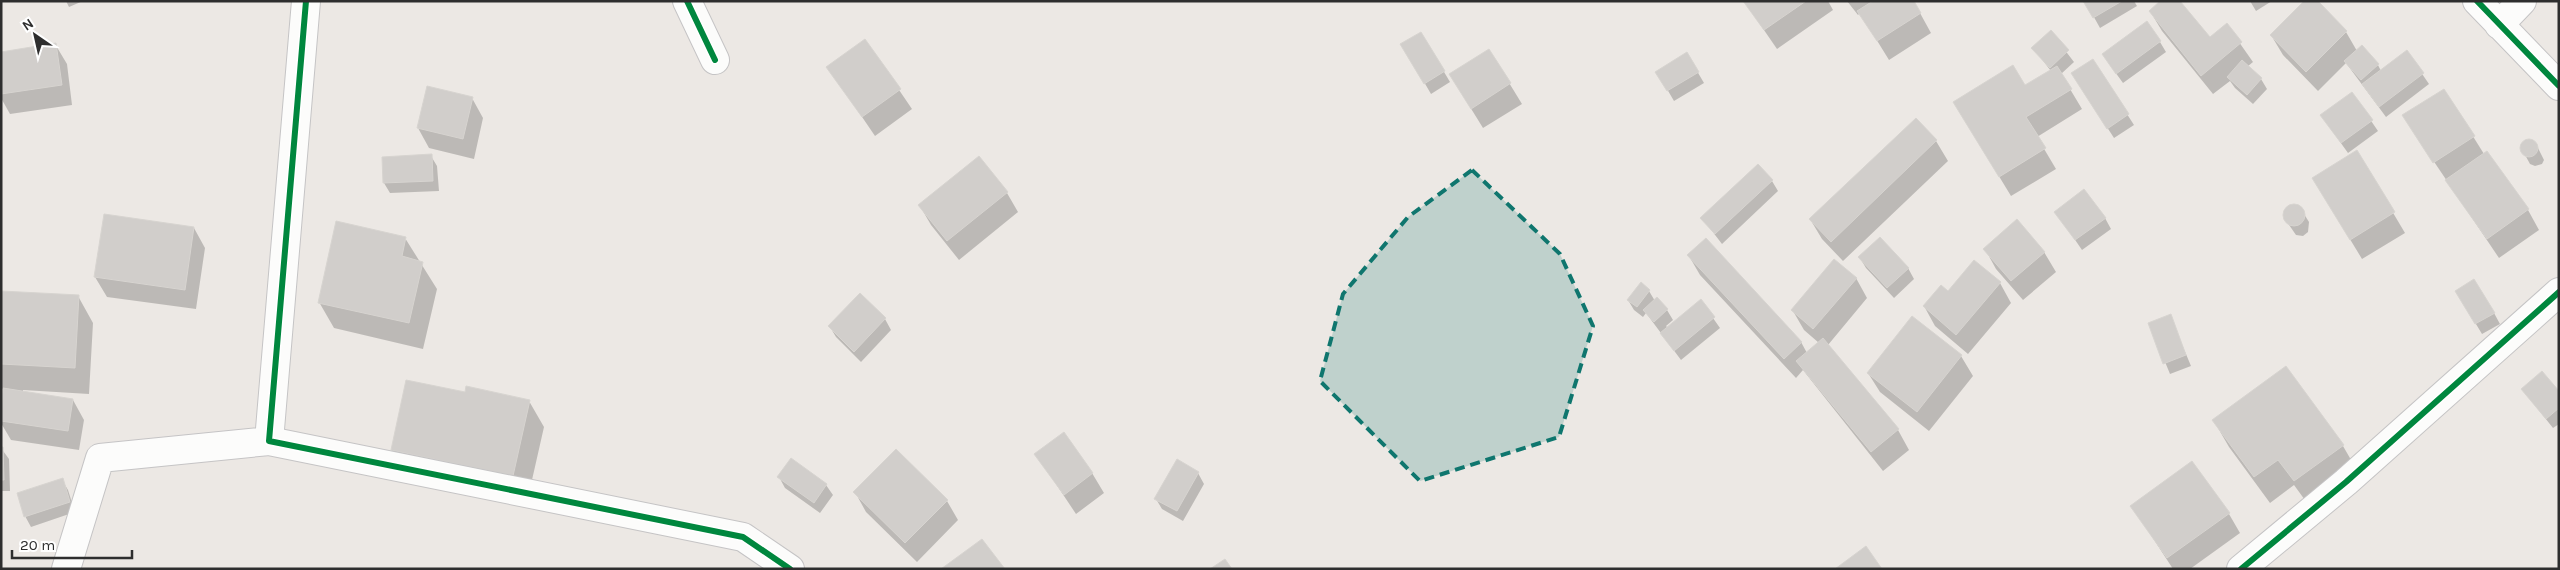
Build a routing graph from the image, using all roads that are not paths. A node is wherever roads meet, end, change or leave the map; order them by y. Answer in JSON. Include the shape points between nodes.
{"nodes":[{"id":1,"x":306,"y":1,"type":"edge"},
{"id":2,"x":687,"y":1,"type":"edge"},
{"id":3,"x":2477,"y":1,"type":"edge"},
{"id":4,"x":2522,"y":1,"type":"edge"},
{"id":5,"x":2499,"y":25,"type":"junction"},
{"id":6,"x":715,"y":60,"type":"dead end"},
{"id":7,"x":2559,"y":86,"type":"edge"},
{"id":8,"x":2559,"y":292,"type":"edge"},
{"id":9,"x":269,"y":441,"type":"junction"},
{"id":10,"x":66,"y":569,"type":"edge"},
{"id":11,"x":790,"y":569,"type":"edge"},
{"id":12,"x":2241,"y":569,"type":"edge"}],
"edges":[{"from":1,"to":9,"type":"street"},
{"from":2,"to":6,"type":"street"},
{"from":3,"to":5,"type":"street"},
{"from":4,"to":5,"type":"street"},
{"from":5,"to":7,"type":"street"},
{"from":8,"to":12,"type":"street","via":[[2346,482]]},
{"from":9,"to":10,"type":"street","via":[[100,458]]},
{"from":9,"to":11,"type":"street","via":[[743,537]]}]}
